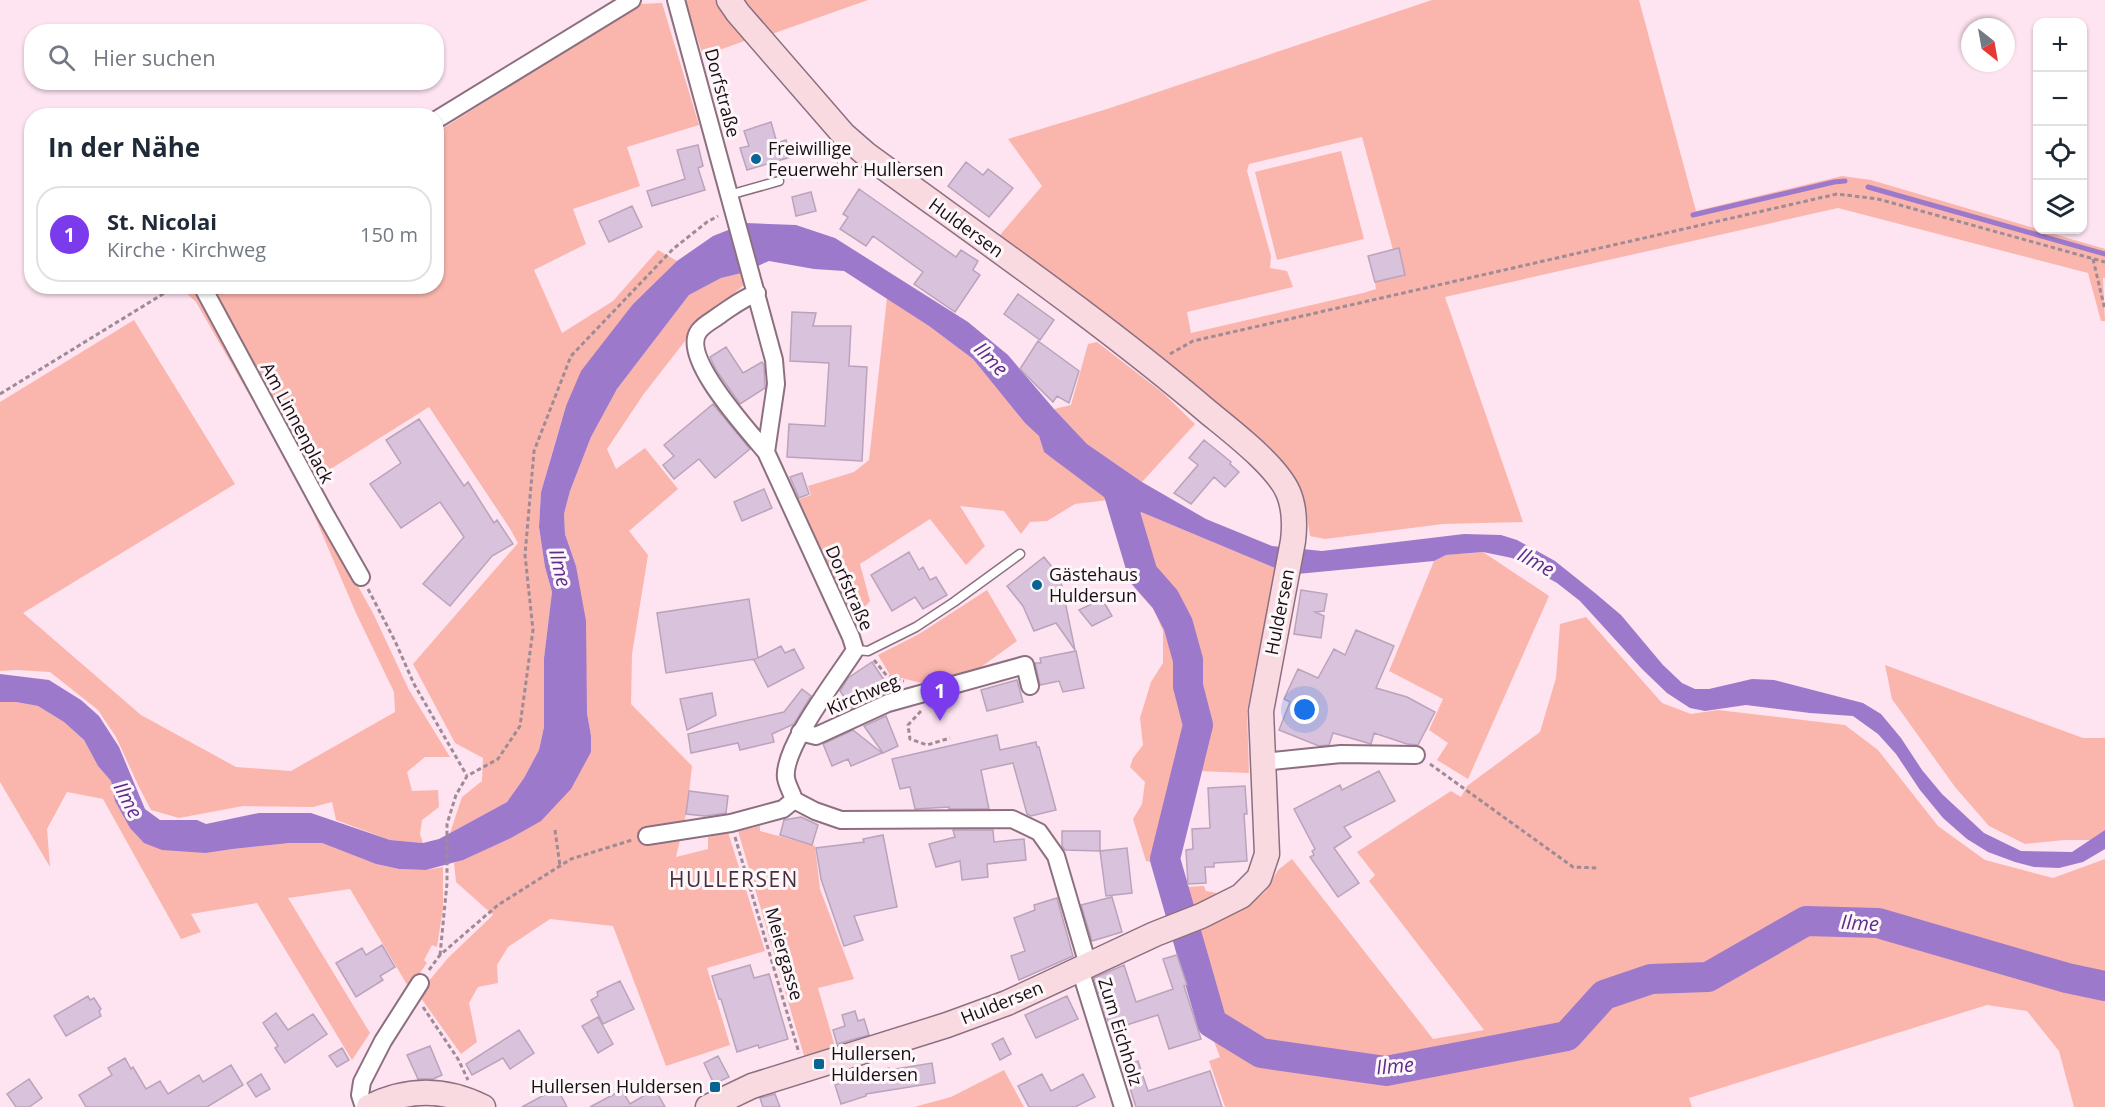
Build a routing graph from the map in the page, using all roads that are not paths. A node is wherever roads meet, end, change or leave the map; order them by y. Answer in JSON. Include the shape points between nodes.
{"nodes":[{"id":1,"x":632,"y":0,"type":"edge"},
{"id":2,"x":676,"y":0,"type":"edge"},
{"id":3,"x":729,"y":0,"type":"edge"},
{"id":4,"x":444,"y":115,"type":"edge"},
{"id":5,"x":778,"y":182,"type":"road end"},
{"id":6,"x":733,"y":206,"type":"junction"},
{"id":7,"x":756,"y":287,"type":"junction"},
{"id":8,"x":206,"y":294,"type":"edge"},
{"id":9,"x":766,"y":452,"type":"junction"},
{"id":10,"x":1020,"y":554,"type":"dead end"},
{"id":11,"x":361,"y":577,"type":"road end"},
{"id":12,"x":855,"y":650,"type":"junction"},
{"id":13,"x":1030,"y":686,"type":"dead end"},
{"id":14,"x":800,"y":732,"type":"junction"},
{"id":15,"x":1416,"y":754,"type":"road end"},
{"id":16,"x":1262,"y":762,"type":"junction"},
{"id":17,"x":794,"y":800,"type":"junction"},
{"id":18,"x":647,"y":836,"type":"road end"},
{"id":19,"x":1084,"y":967,"type":"junction"},
{"id":20,"x":416,"y":988,"type":"road end"},
{"id":21,"x":473,"y":1102,"type":"edge"},
{"id":22,"x":364,"y":1107,"type":"edge"},
{"id":23,"x":369,"y":1107,"type":"edge"},
{"id":24,"x":708,"y":1107,"type":"edge"},
{"id":25,"x":1123,"y":1107,"type":"edge"}],
"edges":[{"from":1,"to":4,"type":"street"},
{"from":2,"to":6,"type":"street","name":"Dorfstraße"},
{"from":3,"to":16,"type":"street","name":"Huldersen","via":[[844,135],[1157,369],[1244,442],[1287,491],[1295,519],[1293,541],[1261,711]]},
{"from":5,"to":6,"type":"lane"},
{"from":6,"to":7,"type":"street","name":"Dorfstraße"},
{"from":7,"to":9,"type":"street","name":"Dorfstraße","via":[[776,384]]},
{"from":7,"to":9,"type":"street","via":[[698,331],[695,343],[717,392]]},
{"from":8,"to":11,"type":"street","name":"Am Linnenplack"},
{"from":9,"to":12,"type":"street","name":"Dorfstraße"},
{"from":10,"to":12,"type":"lane","via":[[916,627],[868,651]]},
{"from":12,"to":14,"type":"street","name":"Dorfstraße"},
{"from":13,"to":14,"type":"street","name":"Kirchweg","via":[[1025,665],[888,703],[816,736]]},
{"from":14,"to":17,"type":"street","name":"Dorfstraße","via":[[786,776]]},
{"from":15,"to":16,"type":"street","via":[[1341,754]]},
{"from":16,"to":19,"type":"street","name":"Huldersen","via":[[1268,855],[1259,879],[1241,896]]},
{"from":17,"to":18,"type":"street","via":[[783,809],[731,823]]},
{"from":17,"to":19,"type":"street","via":[[840,820],[1012,819],[1039,832],[1056,856]]},
{"from":19,"to":24,"type":"street","name":"Huldersen","via":[[1008,1003],[752,1086]]},
{"from":19,"to":25,"type":"street","name":"Zum Eichholz"},
{"from":20,"to":22,"type":"street","via":[[362,1082],[360,1095]]},
{"from":21,"to":23,"type":"street","via":[[431,1092],[403,1094]]}]}
